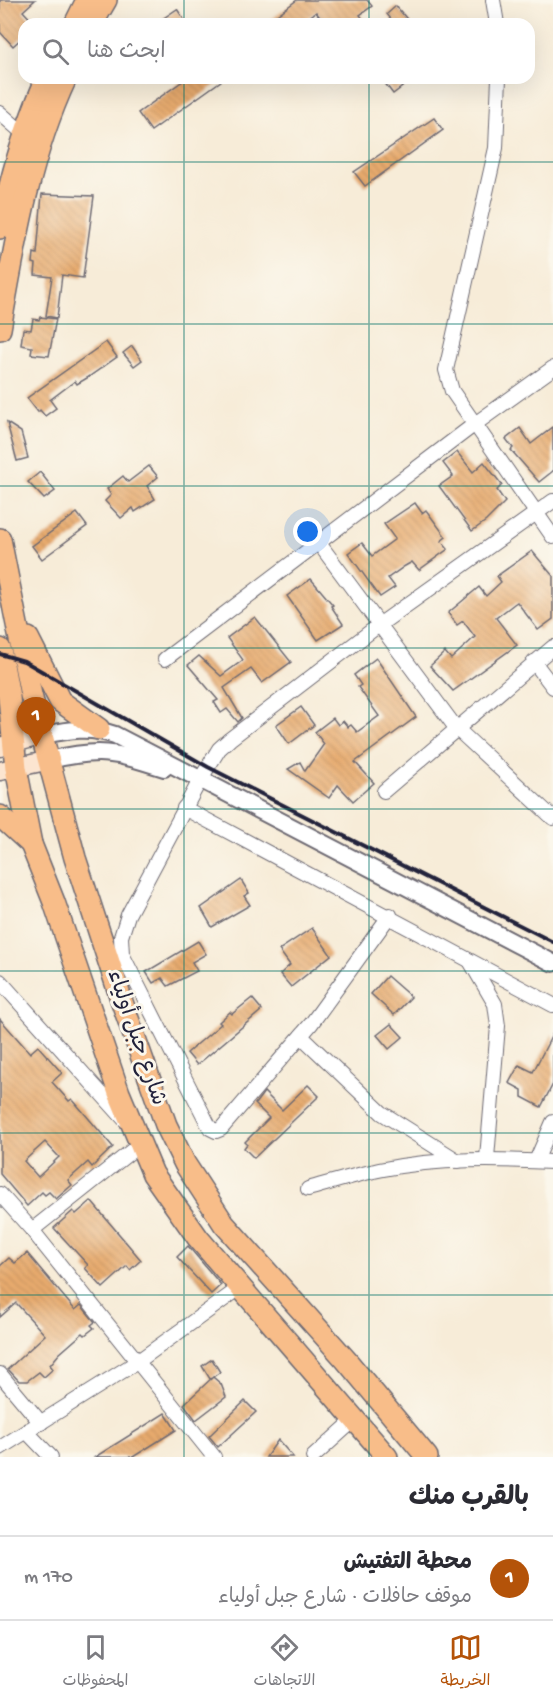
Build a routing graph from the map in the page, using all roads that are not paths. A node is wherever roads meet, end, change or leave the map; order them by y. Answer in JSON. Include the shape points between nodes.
{"nodes":[{"id":1,"x":87,"y":0,"type":"edge"},
{"id":2,"x":106,"y":0,"type":"edge"},
{"id":3,"x":494,"y":0,"type":"edge"},
{"id":4,"x":78,"y":18,"type":"edge"},
{"id":5,"x":96,"y":18,"type":"edge"},
{"id":6,"x":496,"y":18,"type":"edge"},
{"id":7,"x":45,"y":84,"type":"edge"},
{"id":8,"x":64,"y":84,"type":"edge"},
{"id":9,"x":499,"y":84,"type":"edge"},
{"id":10,"x":0,"y":112,"type":"edge"},
{"id":11,"x":24,"y":134,"type":"junction"},
{"id":12,"x":0,"y":228,"type":"edge"},
{"id":13,"x":0,"y":329,"type":"edge"},
{"id":14,"x":553,"y":368,"type":"edge"},
{"id":15,"x":475,"y":424,"type":"junction"},
{"id":16,"x":553,"y":501,"type":"edge"},
{"id":17,"x":536,"y":513,"type":"junction"},
{"id":18,"x":553,"y":537,"type":"edge"},
{"id":19,"x":0,"y":539,"type":"edge"},
{"id":20,"x":318,"y":542,"type":"junction"},
{"id":21,"x":10,"y":590,"type":"junction"},
{"id":22,"x":379,"y":625,"type":"junction"},
{"id":23,"x":553,"y":647,"type":"edge"},
{"id":24,"x":0,"y":649,"type":"edge"},
{"id":25,"x":165,"y":659,"type":"dead end"},
{"id":26,"x":534,"y":662,"type":"junction"},
{"id":27,"x":553,"y":687,"type":"edge"},
{"id":28,"x":9,"y":697,"type":"junction"},
{"id":29,"x":0,"y":720,"type":"edge"},
{"id":30,"x":456,"y":728,"type":"junction"},
{"id":31,"x":99,"y":729,"type":"junction"},
{"id":32,"x":43,"y":735,"type":"junction"},
{"id":33,"x":6,"y":744,"type":"edge"},
{"id":34,"x":50,"y":760,"type":"junction"},
{"id":35,"x":8,"y":770,"type":"edge"},
{"id":36,"x":196,"y":778,"type":"junction"},
{"id":37,"x":384,"y":791,"type":"dead end"},
{"id":38,"x":184,"y":808,"type":"junction"},
{"id":39,"x":0,"y":816,"type":"edge"},
{"id":40,"x":553,"y":818,"type":"edge"},
{"id":41,"x":31,"y":844,"type":"junction"},
{"id":42,"x":390,"y":915,"type":"junction"},
{"id":43,"x":469,"y":958,"type":"junction"},
{"id":44,"x":553,"y":963,"type":"edge"},
{"id":45,"x":0,"y":981,"type":"edge"},
{"id":46,"x":553,"y":1005,"type":"edge"},
{"id":47,"x":301,"y":1036,"type":"junction"},
{"id":48,"x":553,"y":1122,"type":"edge"},
{"id":49,"x":139,"y":1139,"type":"junction"},
{"id":50,"x":487,"y":1158,"type":"junction"},
{"id":51,"x":458,"y":1161,"type":"junction"},
{"id":52,"x":536,"y":1161,"type":"junction"},
{"id":53,"x":553,"y":1162,"type":"edge"},
{"id":54,"x":308,"y":1189,"type":"dead end"},
{"id":55,"x":0,"y":1194,"type":"edge"},
{"id":56,"x":32,"y":1230,"type":"junction"},
{"id":57,"x":241,"y":1287,"type":"junction"},
{"id":58,"x":137,"y":1362,"type":"junction"},
{"id":59,"x":0,"y":1374,"type":"edge"},
{"id":60,"x":354,"y":1420,"type":"junction"},
{"id":61,"x":41,"y":1423,"type":"junction"},
{"id":62,"x":27,"y":1432,"type":"junction"},
{"id":63,"x":0,"y":1448,"type":"edge"},
{"id":64,"x":51,"y":1457,"type":"edge"},
{"id":65,"x":214,"y":1457,"type":"edge"},
{"id":66,"x":313,"y":1457,"type":"edge"},
{"id":67,"x":387,"y":1457,"type":"edge"},
{"id":68,"x":427,"y":1457,"type":"edge"}],
"edges":[{"from":1,"to":4,"type":"main road"},
{"from":2,"to":5,"type":"main road"},
{"from":3,"to":6,"type":"street"},
{"from":7,"to":11,"type":"main road"},
{"from":8,"to":13,"type":"main road","via":[[37,155],[19,223]]},
{"from":9,"to":15,"type":"street","via":[[496,148],[446,370],[452,392]]},
{"from":10,"to":11,"type":"street"},
{"from":11,"to":12,"type":"main road"},
{"from":14,"to":15,"type":"street"},
{"from":15,"to":17,"type":"street"},
{"from":15,"to":20,"type":"street"},
{"from":16,"to":17,"type":"street"},
{"from":17,"to":18,"type":"street"},
{"from":17,"to":22,"type":"street"},
{"from":19,"to":21,"type":"main road","name":"شارع جبل أولياء"},
{"from":20,"to":22,"type":"street"},
{"from":20,"to":25,"type":"street"},
{"from":21,"to":31,"type":"main road","via":[[30,643],[60,701]]},
{"from":21,"to":32,"type":"main road","name":"شارع جبل أولياء"},
{"from":22,"to":30,"type":"street"},
{"from":22,"to":36,"type":"street","via":[[230,739]]},
{"from":23,"to":26,"type":"street"},
{"from":24,"to":28,"type":"main road","name":"شارع جبل أولياء"},
{"from":26,"to":27,"type":"street"},
{"from":26,"to":30,"type":"street"},
{"from":28,"to":29,"type":"main road"},
{"from":28,"to":33,"type":"main road","name":"شارع جبل أولياء"},
{"from":30,"to":37,"type":"street"},
{"from":30,"to":40,"type":"street"},
{"from":31,"to":32,"type":"street","via":[[77,728]]},
{"from":31,"to":36,"type":"street"},
{"from":32,"to":33,"type":"main road"},
{"from":32,"to":34,"type":"main road","name":"شارع جبل أولياء"},
{"from":33,"to":35,"type":"main road","name":"شارع جبل أولياء"},
{"from":34,"to":35,"type":"main road"},
{"from":34,"to":36,"type":"street","via":[[79,753],[110,752]]},
{"from":34,"to":68,"type":"main road","name":"شارع جبل أولياء","via":[[75,858],[125,1013],[150,1085],[185,1164],[224,1224]]},
{"from":35,"to":41,"type":"main road","name":"شارع جبل أولياء"},
{"from":36,"to":38,"type":"street"},
{"from":36,"to":44,"type":"street"},
{"from":38,"to":42,"type":"street"},
{"from":38,"to":47,"type":"street","via":[[128,915],[121,937],[128,969],[210,1128],[221,1129]]},
{"from":39,"to":41,"type":"main road"},
{"from":41,"to":49,"type":"main road","name":"شارع جبل أولياء","via":[[118,1093]]},
{"from":42,"to":43,"type":"street"},
{"from":42,"to":47,"type":"street"},
{"from":43,"to":46,"type":"street"},
{"from":43,"to":50,"type":"street","via":[[495,1004],[498,1026]]},
{"from":45,"to":49,"type":"street"},
{"from":47,"to":51,"type":"street","via":[[382,1113]]},
{"from":48,"to":52,"type":"street"},
{"from":49,"to":56,"type":"street"},
{"from":49,"to":57,"type":"main road","name":"شارع جبل أولياء","via":[[169,1200]]},
{"from":50,"to":51,"type":"street"},
{"from":50,"to":52,"type":"street"},
{"from":51,"to":54,"type":"street","via":[[383,1169]]},
{"from":52,"to":53,"type":"street"},
{"from":55,"to":56,"type":"street"},
{"from":56,"to":58,"type":"street"},
{"from":57,"to":58,"type":"street"},
{"from":57,"to":60,"type":"main road","name":"شارع جبل أولياء"},
{"from":58,"to":61,"type":"street"},
{"from":58,"to":65,"type":"street"},
{"from":59,"to":61,"type":"street"},
{"from":60,"to":66,"type":"street"},
{"from":60,"to":67,"type":"main road","name":"شارع جبل أولياء"},
{"from":61,"to":62,"type":"street"},
{"from":62,"to":63,"type":"street"},
{"from":62,"to":64,"type":"street"}]}
